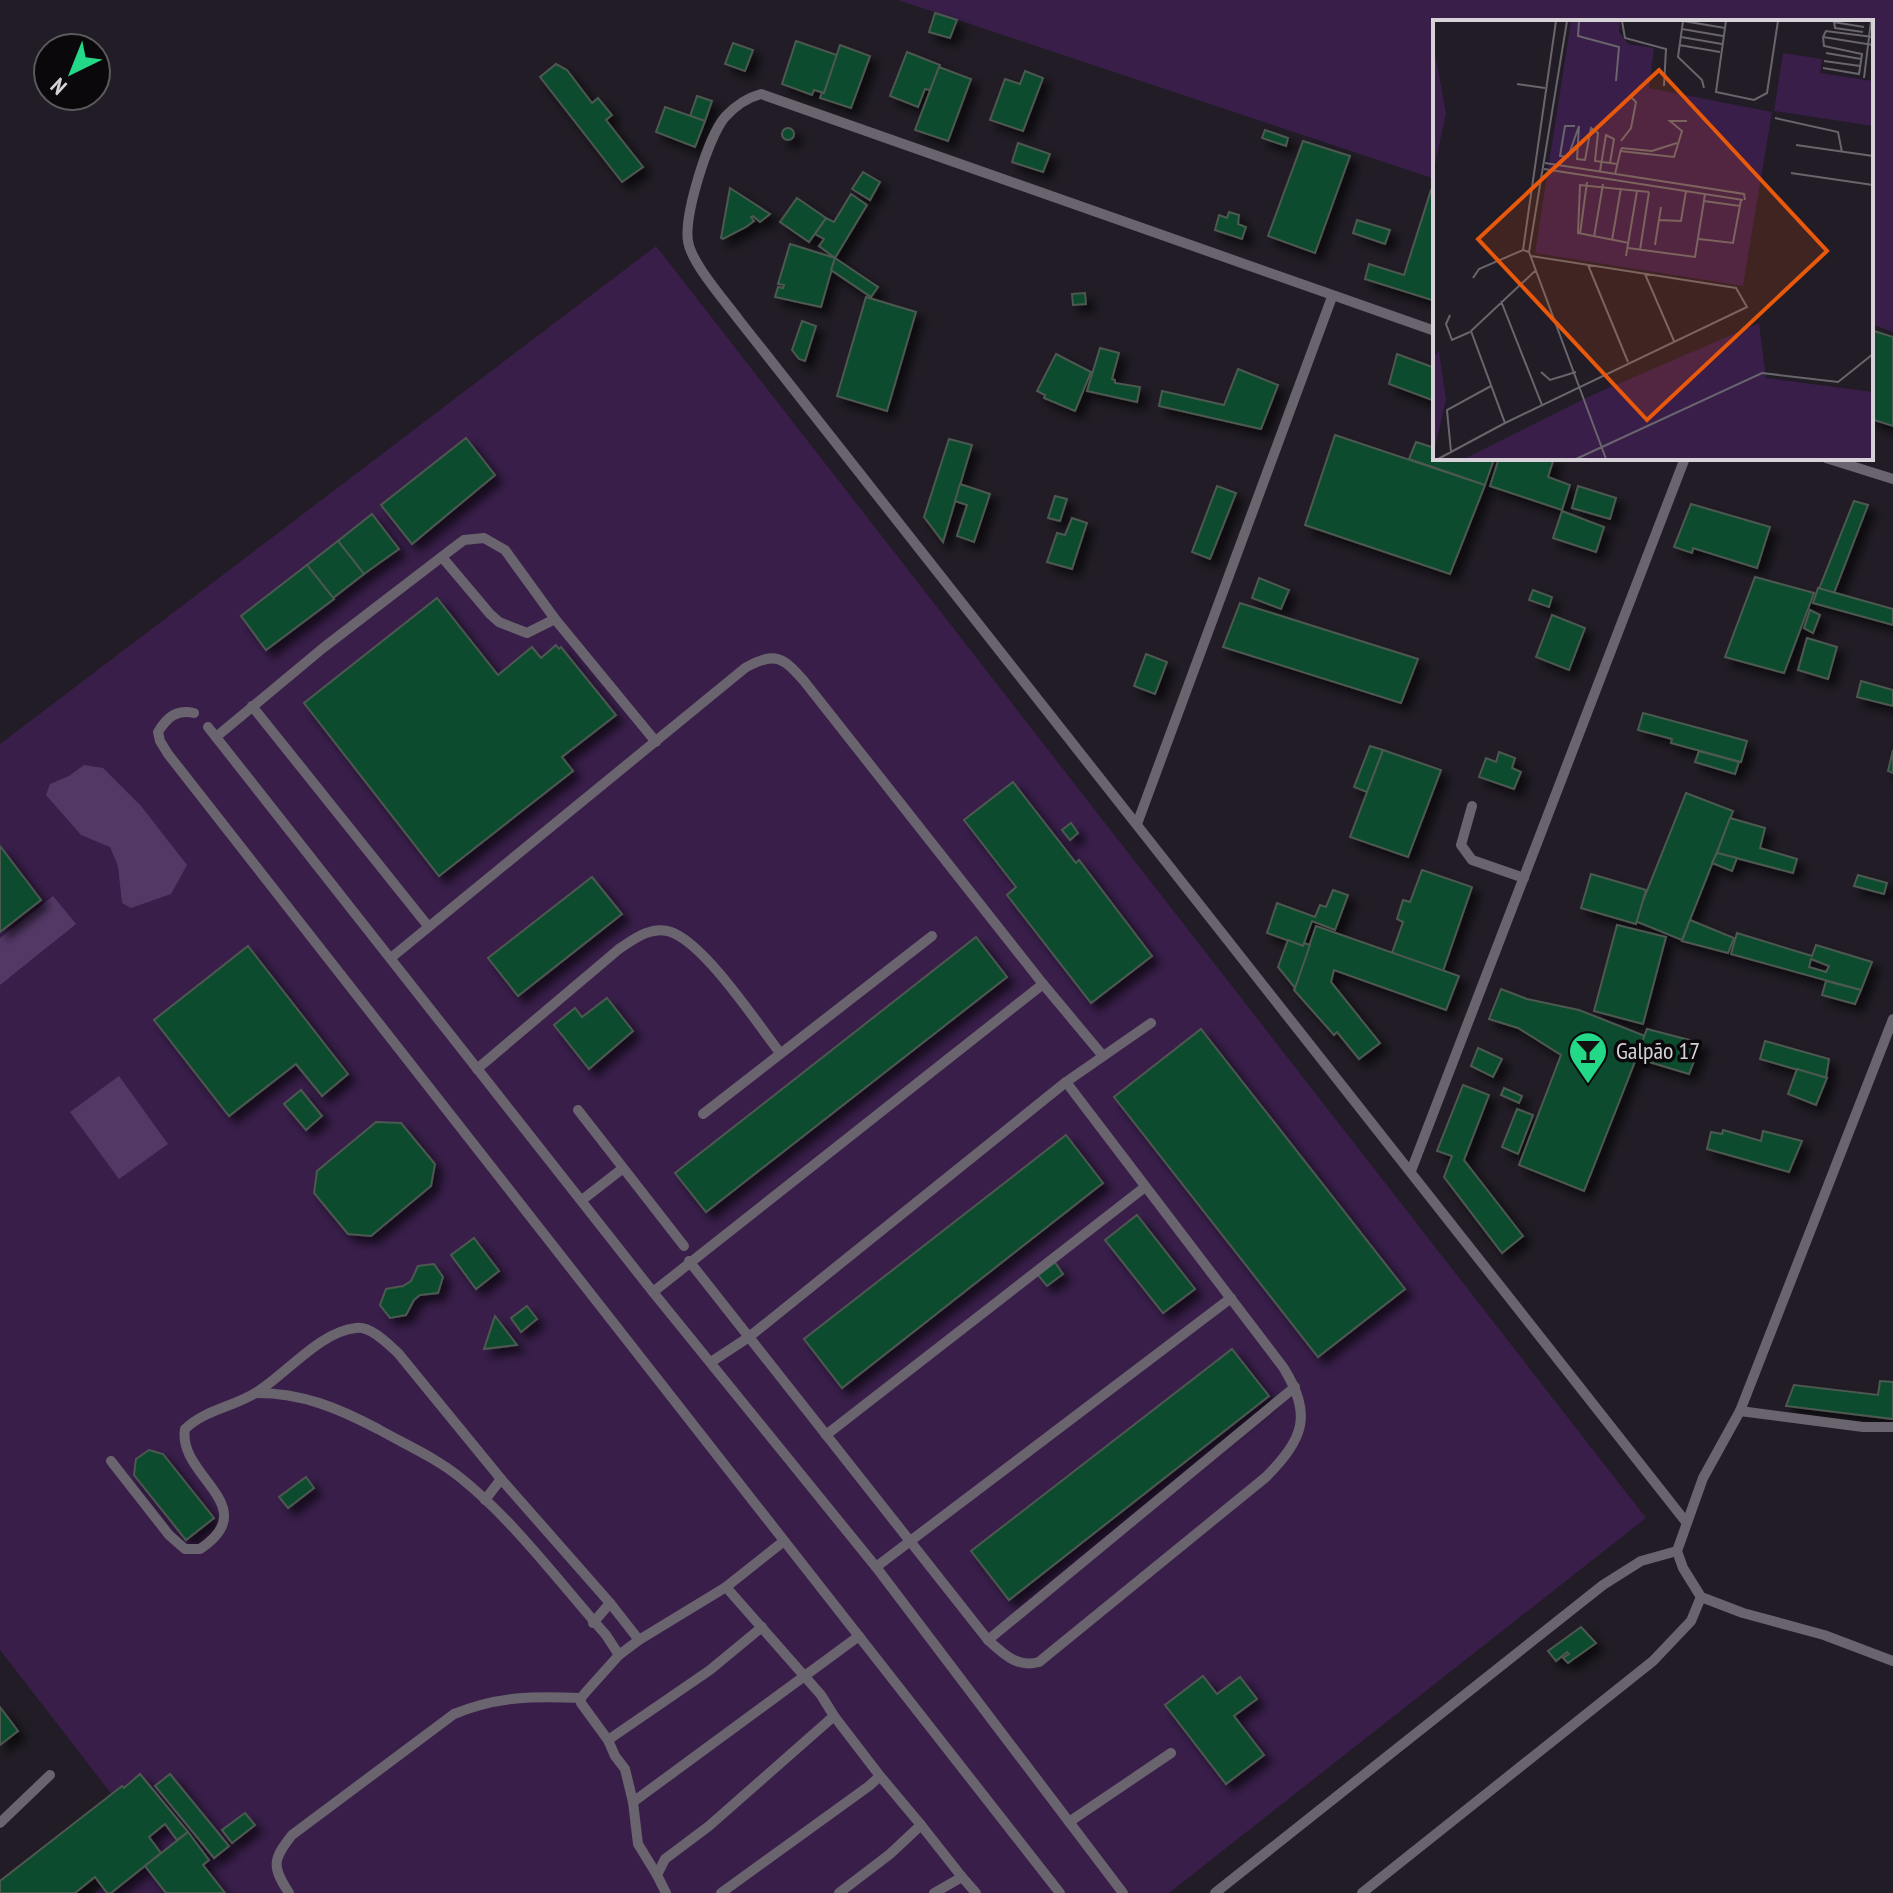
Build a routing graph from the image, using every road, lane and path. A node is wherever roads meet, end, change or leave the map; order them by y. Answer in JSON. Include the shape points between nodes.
{"nodes":[{"id":1,"x":1332,"y":297,"type":"junction"},
{"id":2,"x":1433,"y":330,"type":"edge"},
{"id":3,"x":1684,"y":460,"type":"edge"},
{"id":4,"x":1832,"y":460,"type":"edge"},
{"id":5,"x":1893,"y":479,"type":"edge"},
{"id":6,"x":442,"y":557,"type":"junction"},
{"id":7,"x":555,"y":619,"type":"junction"},
{"id":8,"x":252,"y":706,"type":"junction"},
{"id":9,"x":194,"y":713,"type":"dead end"},
{"id":10,"x":208,"y":727,"type":"dead end"},
{"id":11,"x":216,"y":737,"type":"junction"},
{"id":12,"x":656,"y":742,"type":"junction"},
{"id":13,"x":1472,"y":806,"type":"dead end"},
{"id":14,"x":1137,"y":824,"type":"junction"},
{"id":15,"x":1524,"y":878,"type":"junction"},
{"id":16,"x":428,"y":926,"type":"junction"},
{"id":17,"x":932,"y":936,"type":"dead end"},
{"id":18,"x":392,"y":957,"type":"junction"},
{"id":19,"x":1043,"y":984,"type":"junction"},
{"id":20,"x":1893,"y":1019,"type":"edge"},
{"id":21,"x":1151,"y":1023,"type":"dead end"},
{"id":22,"x":780,"y":1053,"type":"junction"},
{"id":23,"x":1103,"y":1056,"type":"junction"},
{"id":24,"x":477,"y":1069,"type":"junction"},
{"id":25,"x":1066,"y":1082,"type":"junction"},
{"id":26,"x":578,"y":1110,"type":"dead end"},
{"id":27,"x":703,"y":1114,"type":"dead end"},
{"id":28,"x":622,"y":1169,"type":"junction"},
{"id":29,"x":1411,"y":1171,"type":"junction"},
{"id":30,"x":1145,"y":1187,"type":"junction"},
{"id":31,"x":582,"y":1200,"type":"junction"},
{"id":32,"x":684,"y":1246,"type":"dead end"},
{"id":33,"x":689,"y":1261,"type":"junction"},
{"id":34,"x":653,"y":1292,"type":"junction"},
{"id":35,"x":1231,"y":1298,"type":"junction"},
{"id":36,"x":749,"y":1337,"type":"junction"},
{"id":37,"x":711,"y":1362,"type":"junction"},
{"id":38,"x":1295,"y":1387,"type":"junction"},
{"id":39,"x":257,"y":1393,"type":"junction"},
{"id":40,"x":1740,"y":1411,"type":"junction"},
{"id":41,"x":1893,"y":1427,"type":"edge"},
{"id":42,"x":826,"y":1435,"type":"junction"},
{"id":43,"x":111,"y":1461,"type":"dead end"},
{"id":44,"x":501,"y":1479,"type":"junction"},
{"id":45,"x":485,"y":1500,"type":"junction"},
{"id":46,"x":1686,"y":1522,"type":"junction"},
{"id":47,"x":784,"y":1541,"type":"junction"},
{"id":48,"x":911,"y":1542,"type":"junction"},
{"id":49,"x":1677,"y":1551,"type":"junction"},
{"id":50,"x":876,"y":1567,"type":"junction"},
{"id":51,"x":726,"y":1587,"type":"junction"},
{"id":52,"x":1701,"y":1597,"type":"junction"},
{"id":53,"x":610,"y":1603,"type":"junction"},
{"id":54,"x":593,"y":1623,"type":"junction"},
{"id":55,"x":762,"y":1627,"type":"junction"},
{"id":56,"x":859,"y":1636,"type":"junction"},
{"id":57,"x":639,"y":1640,"type":"junction"},
{"id":58,"x":988,"y":1640,"type":"junction"},
{"id":59,"x":619,"y":1655,"type":"junction"},
{"id":60,"x":1893,"y":1661,"type":"edge"},
{"id":61,"x":805,"y":1676,"type":"junction"},
{"id":62,"x":581,"y":1698,"type":"junction"},
{"id":63,"x":834,"y":1716,"type":"junction"},
{"id":64,"x":608,"y":1740,"type":"junction"},
{"id":65,"x":1171,"y":1753,"type":"dead end"},
{"id":66,"x":50,"y":1775,"type":"dead end"},
{"id":67,"x":880,"y":1776,"type":"junction"},
{"id":68,"x":633,"y":1802,"type":"junction"},
{"id":69,"x":1069,"y":1822,"type":"junction"},
{"id":70,"x":0,"y":1823,"type":"edge"},
{"id":71,"x":921,"y":1825,"type":"junction"},
{"id":72,"x":657,"y":1875,"type":"junction"},
{"id":73,"x":962,"y":1877,"type":"junction"},
{"id":74,"x":289,"y":1893,"type":"edge"},
{"id":75,"x":666,"y":1893,"type":"edge"},
{"id":76,"x":721,"y":1893,"type":"edge"},
{"id":77,"x":839,"y":1893,"type":"edge"},
{"id":78,"x":934,"y":1893,"type":"edge"},
{"id":79,"x":976,"y":1893,"type":"edge"},
{"id":80,"x":1060,"y":1893,"type":"edge"},
{"id":81,"x":1123,"y":1893,"type":"edge"},
{"id":82,"x":1215,"y":1893,"type":"edge"},
{"id":83,"x":1362,"y":1893,"type":"edge"}],
"edges":[{"from":1,"to":2,"type":"lane"},
{"from":1,"to":14,"type":"lane"},
{"from":1,"to":14,"type":"lane","via":[[761,94],[740,103],[723,120],[704,160],[688,243],[702,270]]},
{"from":3,"to":15,"type":"lane"},
{"from":4,"to":5,"type":"lane"},
{"from":6,"to":7,"type":"lane","via":[[499,622],[527,633]]},
{"from":6,"to":7,"type":"lane","via":[[464,540],[494,542]]},
{"from":6,"to":8,"type":"lane"},
{"from":7,"to":12,"type":"lane"},
{"from":8,"to":11,"type":"lane"},
{"from":8,"to":16,"type":"lane"},
{"from":9,"to":47,"type":"lane","via":[[175,714],[158,732],[168,754]]},
{"from":10,"to":11,"type":"lane"},
{"from":11,"to":18,"type":"lane"},
{"from":12,"to":16,"type":"lane"},
{"from":12,"to":19,"type":"lane","via":[[745,668],[765,658],[784,660]]},
{"from":13,"to":15,"type":"lane","via":[[1461,845],[1472,860]]},
{"from":14,"to":29,"type":"lane"},
{"from":15,"to":29,"type":"lane"},
{"from":16,"to":18,"type":"lane"},
{"from":17,"to":22,"type":"lane"},
{"from":18,"to":24,"type":"lane"},
{"from":19,"to":23,"type":"lane"},
{"from":19,"to":33,"type":"lane"},
{"from":20,"to":40,"type":"lane"},
{"from":21,"to":23,"type":"lane"},
{"from":22,"to":24,"type":"lane","via":[[688,941],[660,930],[619,949]]},
{"from":22,"to":27,"type":"lane"},
{"from":23,"to":25,"type":"lane"},
{"from":24,"to":31,"type":"lane"},
{"from":25,"to":30,"type":"lane"},
{"from":25,"to":36,"type":"lane"},
{"from":26,"to":28,"type":"lane"},
{"from":28,"to":31,"type":"lane"},
{"from":28,"to":32,"type":"lane"},
{"from":29,"to":46,"type":"lane"},
{"from":30,"to":35,"type":"lane"},
{"from":30,"to":42,"type":"lane"},
{"from":31,"to":34,"type":"lane"},
{"from":33,"to":34,"type":"lane"},
{"from":33,"to":36,"type":"lane"},
{"from":34,"to":37,"type":"lane"},
{"from":35,"to":38,"type":"lane"},
{"from":35,"to":48,"type":"lane"},
{"from":36,"to":37,"type":"lane"},
{"from":36,"to":42,"type":"lane"},
{"from":37,"to":50,"type":"lane"},
{"from":38,"to":58,"type":"lane"},
{"from":38,"to":58,"type":"lane","via":[[1302,1407],[1299,1427],[1293,1444],[1266,1477],[1039,1662],[1018,1663]]},
{"from":39,"to":43,"type":"lane","via":[[200,1416],[185,1429],[185,1446],[226,1516],[220,1532],[200,1549],[185,1549],[169,1535]]},
{"from":39,"to":44,"type":"lane","via":[[339,1333],[364,1329],[398,1353]]},
{"from":39,"to":45,"type":"lane","via":[[285,1393],[349,1414],[426,1455]]},
{"from":40,"to":41,"type":"lane"},
{"from":40,"to":46,"type":"lane"},
{"from":42,"to":48,"type":"lane"},
{"from":44,"to":45,"type":"lane"},
{"from":44,"to":53,"type":"lane"},
{"from":45,"to":54,"type":"lane"},
{"from":46,"to":49,"type":"lane"},
{"from":47,"to":51,"type":"lane"},
{"from":47,"to":56,"type":"lane"},
{"from":48,"to":50,"type":"lane"},
{"from":48,"to":58,"type":"lane"},
{"from":49,"to":52,"type":"lane"},
{"from":49,"to":82,"type":"lane","via":[[1641,1561],[1603,1585]]},
{"from":50,"to":69,"type":"lane"},
{"from":51,"to":55,"type":"lane"},
{"from":51,"to":57,"type":"lane"},
{"from":52,"to":60,"type":"lane"},
{"from":52,"to":83,"type":"lane","via":[[1691,1621],[1653,1661]]},
{"from":53,"to":54,"type":"lane"},
{"from":53,"to":57,"type":"lane"},
{"from":54,"to":59,"type":"lane"},
{"from":55,"to":61,"type":"lane"},
{"from":55,"to":64,"type":"lane"},
{"from":56,"to":61,"type":"lane"},
{"from":56,"to":80,"type":"lane"},
{"from":57,"to":59,"type":"lane"},
{"from":59,"to":62,"type":"lane"},
{"from":61,"to":63,"type":"lane"},
{"from":61,"to":68,"type":"lane"},
{"from":62,"to":64,"type":"lane"},
{"from":62,"to":74,"type":"lane","via":[[530,1696],[482,1703],[454,1714],[292,1835],[276,1864]]},
{"from":63,"to":67,"type":"lane"},
{"from":63,"to":72,"type":"lane","via":[[665,1859]]},
{"from":64,"to":68,"type":"lane","via":[[625,1769]]},
{"from":65,"to":69,"type":"lane"},
{"from":66,"to":70,"type":"lane"},
{"from":67,"to":71,"type":"lane"},
{"from":67,"to":76,"type":"lane"},
{"from":68,"to":72,"type":"lane","via":[[638,1844]]},
{"from":69,"to":81,"type":"lane"},
{"from":71,"to":73,"type":"lane"},
{"from":71,"to":77,"type":"lane"},
{"from":72,"to":75,"type":"lane"},
{"from":73,"to":78,"type":"lane"},
{"from":73,"to":79,"type":"lane"}]}
